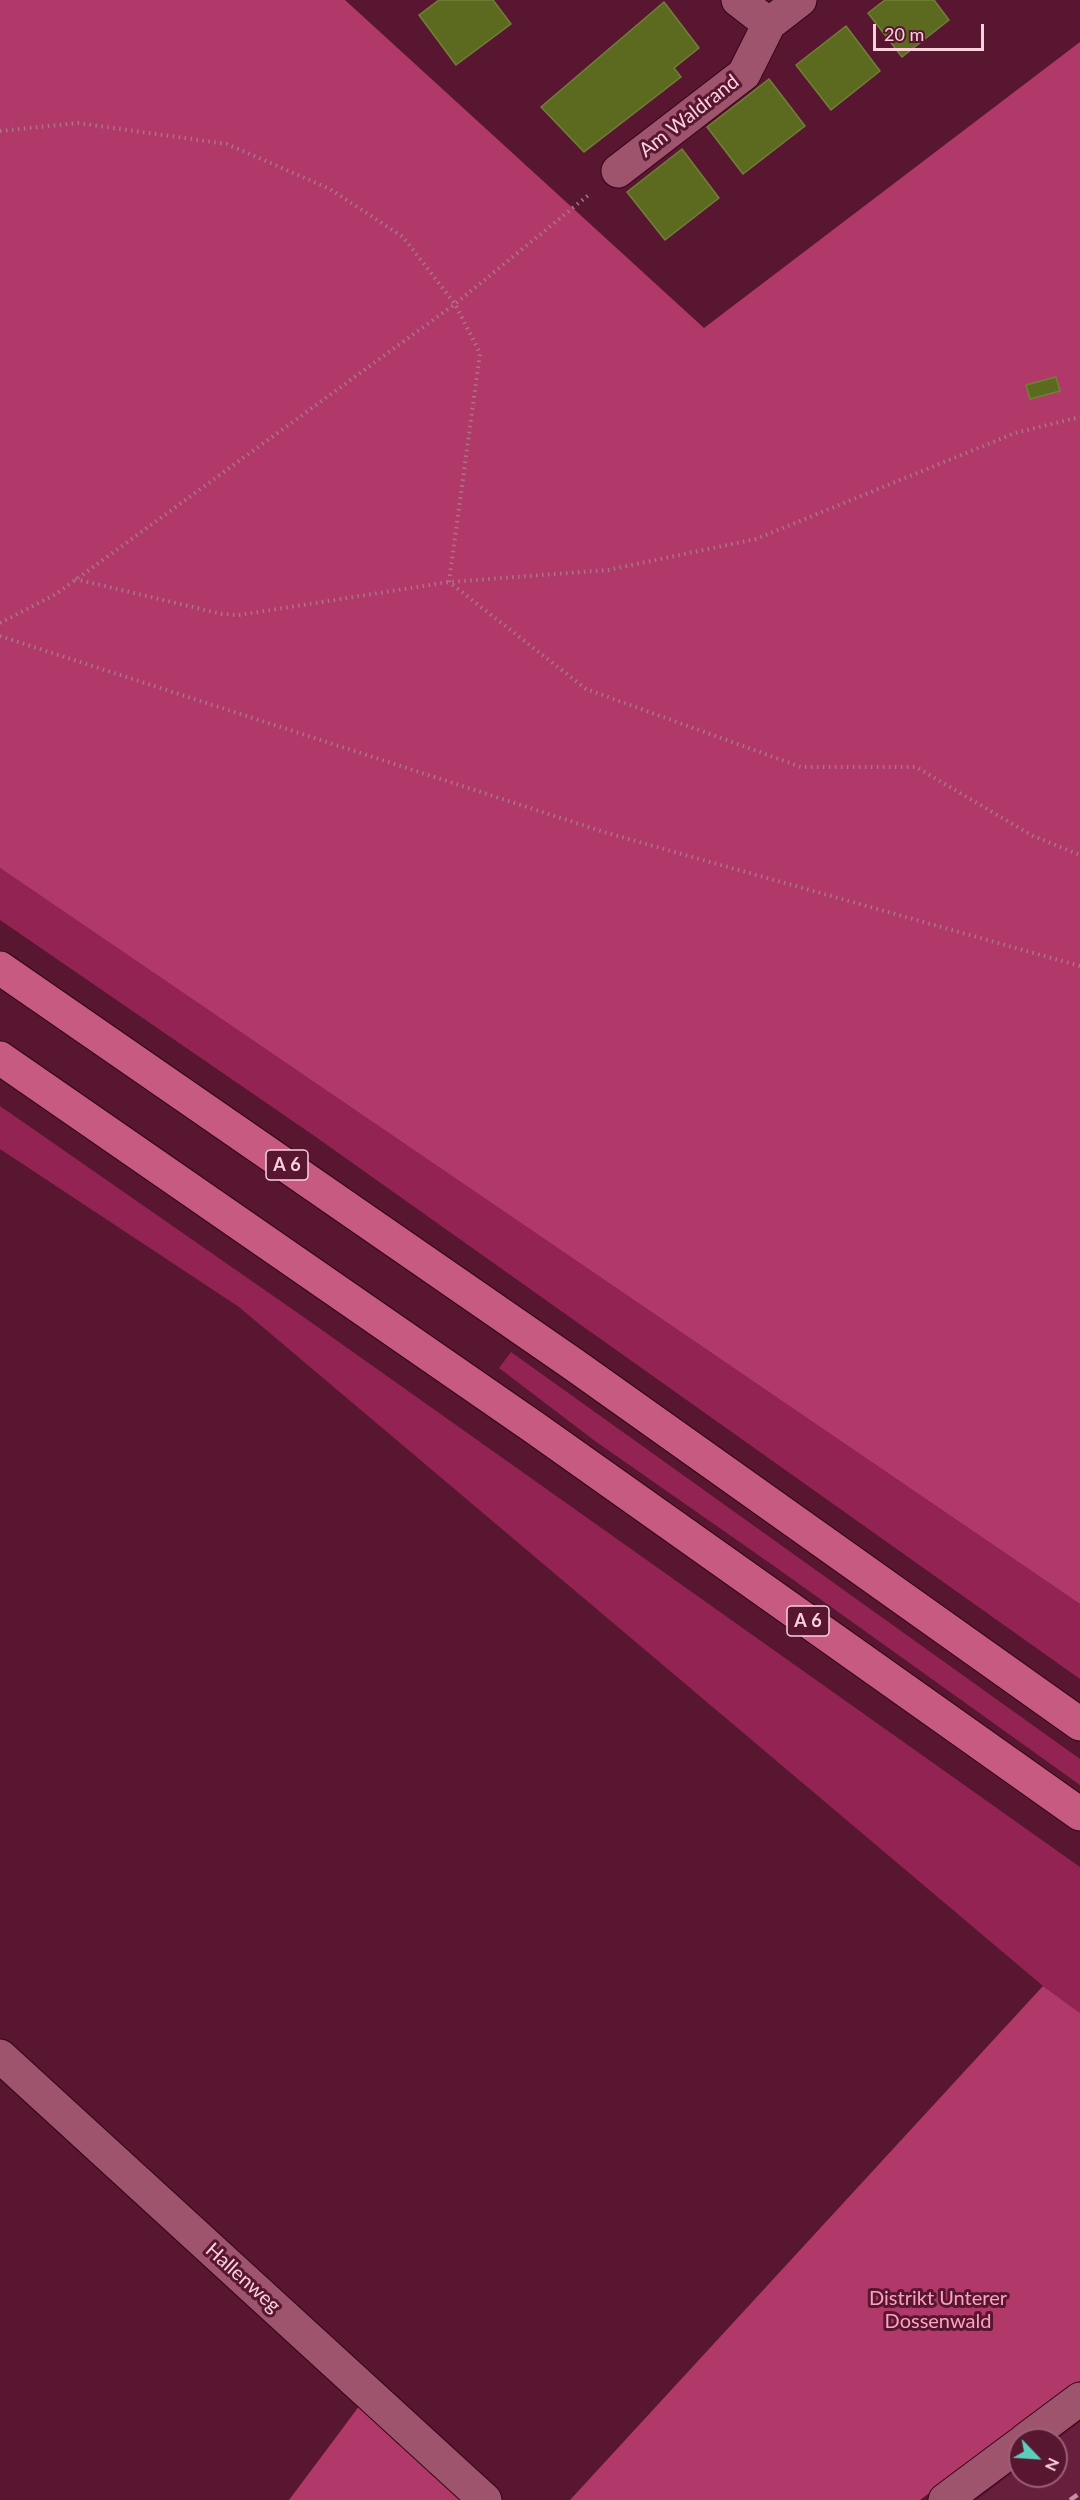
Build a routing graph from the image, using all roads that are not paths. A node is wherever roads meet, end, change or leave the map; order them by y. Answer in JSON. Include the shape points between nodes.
{"nodes":[{"id":1,"x":738,"y":0,"type":"edge"},
{"id":2,"x":800,"y":0,"type":"edge"},
{"id":3,"x":769,"y":24,"type":"junction"},
{"id":4,"x":618,"y":171,"type":"road end"},
{"id":5,"x":0,"y":968,"type":"edge"},
{"id":6,"x":0,"y":1058,"type":"edge"},
{"id":7,"x":1080,"y":1724,"type":"edge"},
{"id":8,"x":1080,"y":1814,"type":"edge"},
{"id":9,"x":0,"y":2056,"type":"edge"},
{"id":10,"x":1080,"y":2399,"type":"edge"},
{"id":11,"x":1041,"y":2428,"type":"edge"},
{"id":12,"x":1008,"y":2453,"type":"edge"},
{"id":13,"x":485,"y":2500,"type":"edge"},
{"id":14,"x":945,"y":2500,"type":"edge"}],
"edges":[{"from":1,"to":3,"type":"street"},
{"from":2,"to":3,"type":"street","name":"Am Waldrand"},
{"from":3,"to":4,"type":"street","name":"Am Waldrand","via":[[744,74]]},
{"from":5,"to":7,"type":"highway","number":"A 6","via":[[573,1364]]},
{"from":6,"to":8,"type":"highway","number":"A 6","via":[[536,1428]]},
{"from":9,"to":13,"type":"street","name":"Hallenweg"},
{"from":10,"to":11,"type":"street"},
{"from":12,"to":14,"type":"street"}]}
